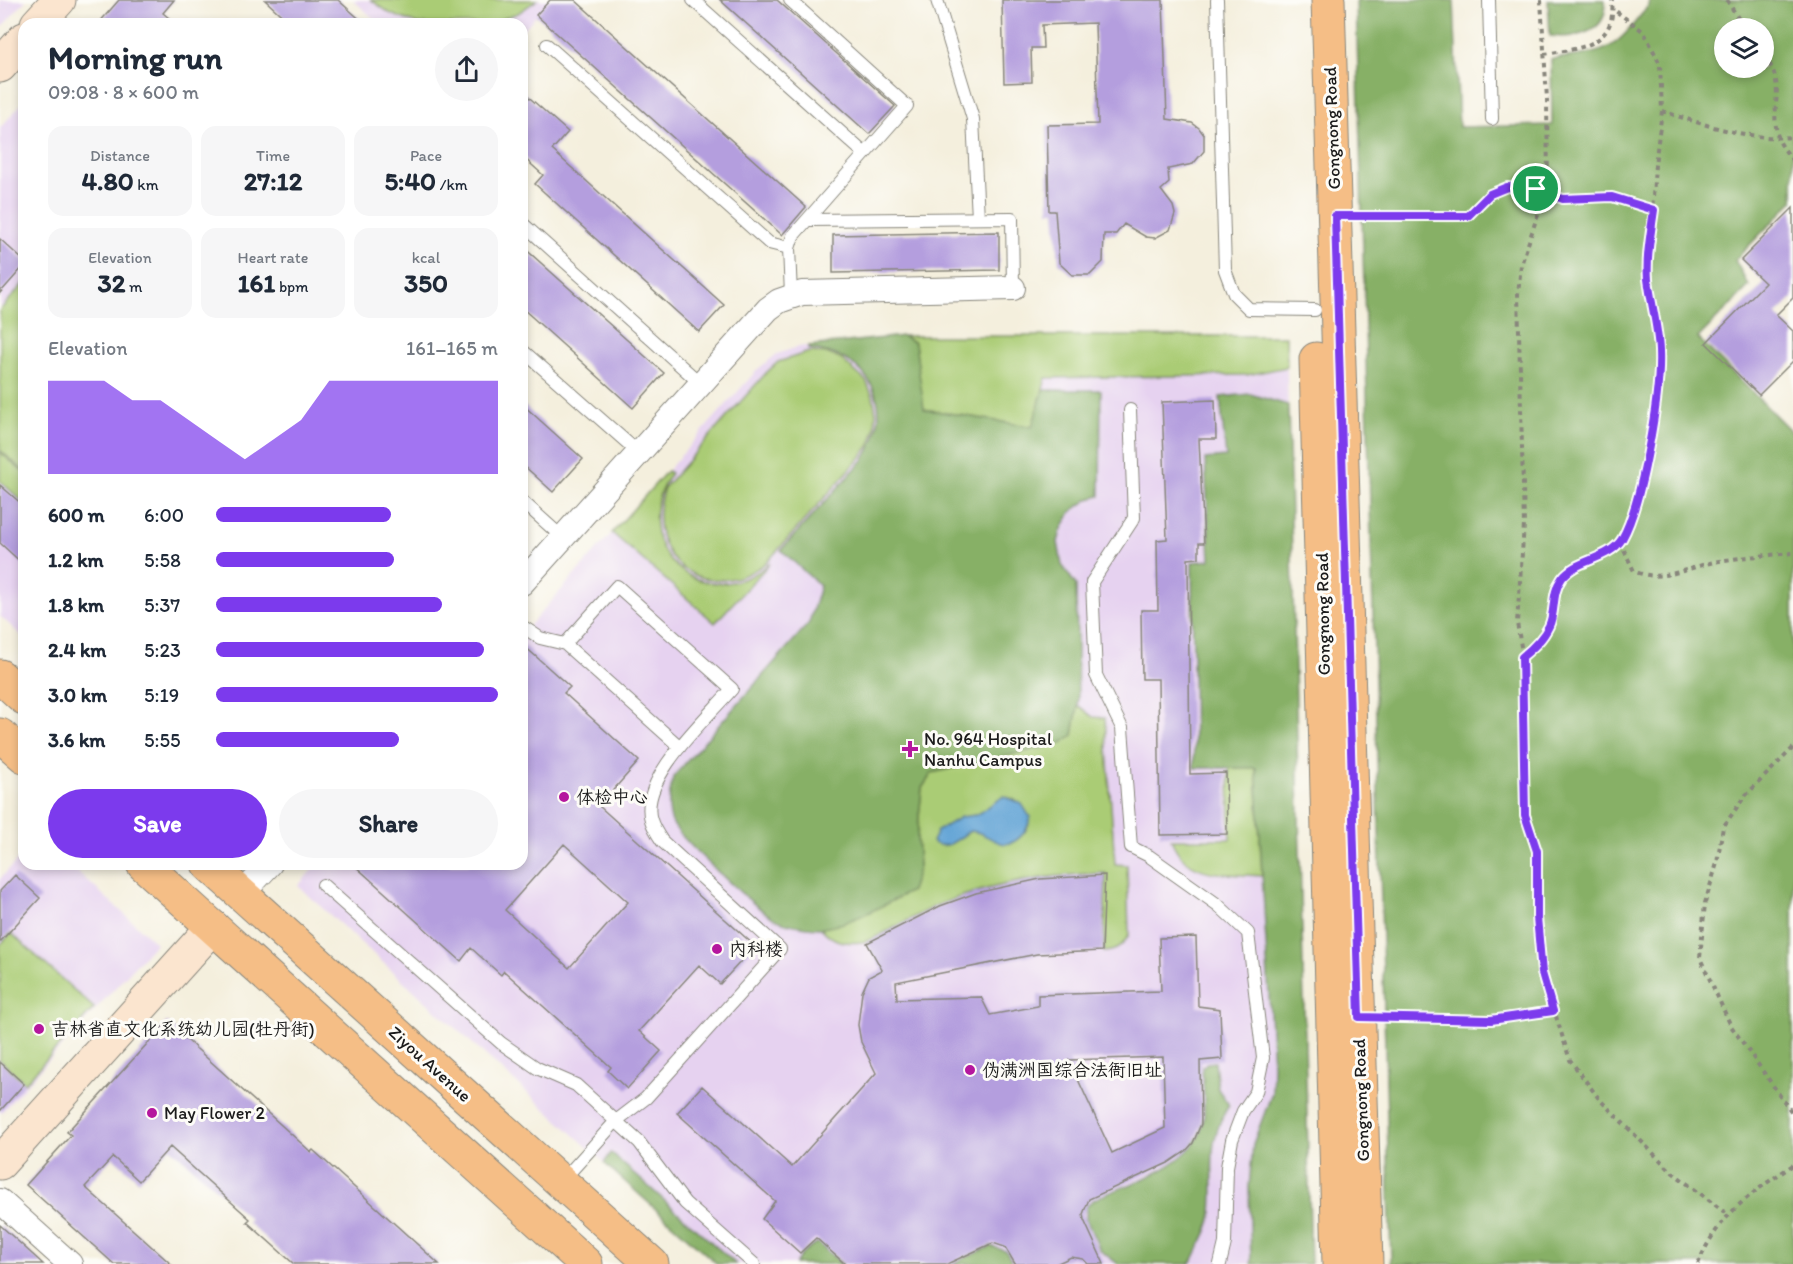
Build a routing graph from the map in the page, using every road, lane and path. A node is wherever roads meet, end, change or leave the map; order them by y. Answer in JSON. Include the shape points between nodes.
{"nodes":[{"id":1,"x":59,"y":0,"type":"edge"},
{"id":2,"x":693,"y":0,"type":"edge"},
{"id":3,"x":790,"y":0,"type":"edge"},
{"id":4,"x":937,"y":0,"type":"edge"},
{"id":5,"x":1217,"y":0,"type":"edge"},
{"id":6,"x":1305,"y":0,"type":"edge"},
{"id":7,"x":1328,"y":0,"type":"edge"},
{"id":8,"x":1489,"y":0,"type":"edge"},
{"id":9,"x":1541,"y":0,"type":"edge"},
{"id":10,"x":1611,"y":0,"type":"edge"},
{"id":11,"x":1727,"y":0,"type":"edge"},
{"id":12,"x":1612,"y":9,"type":"junction"},
{"id":13,"x":42,"y":18,"type":"edge"},
{"id":14,"x":1738,"y":18,"type":"edge"},
{"id":15,"x":547,"y":45,"type":"dead end"},
{"id":16,"x":18,"y":46,"type":"edge"},
{"id":17,"x":1544,"y":54,"type":"junction"},
{"id":18,"x":0,"y":66,"type":"edge"},
{"id":19,"x":1774,"y":69,"type":"edge"},
{"id":20,"x":1662,"y":111,"type":"junction"},
{"id":21,"x":1492,"y":119,"type":"dead end"},
{"id":22,"x":1793,"y":137,"type":"edge"},
{"id":23,"x":1778,"y":138,"type":"junction"},
{"id":24,"x":865,"y":154,"type":"junction"},
{"id":25,"x":1793,"y":161,"type":"edge"},
{"id":26,"x":1546,"y":192,"type":"junction"},
{"id":27,"x":1654,"y":210,"type":"junction"},
{"id":28,"x":1335,"y":216,"type":"junction"},
{"id":29,"x":978,"y":218,"type":"junction"},
{"id":30,"x":808,"y":220,"type":"junction"},
{"id":31,"x":528,"y":229,"type":"edge"},
{"id":32,"x":789,"y":248,"type":"junction"},
{"id":33,"x":1013,"y":288,"type":"joint"},
{"id":34,"x":791,"y":295,"type":"junction"},
{"id":35,"x":1315,"y":310,"type":"junction"},
{"id":36,"x":528,"y":355,"type":"edge"},
{"id":37,"x":701,"y":384,"type":"junction"},
{"id":38,"x":1130,"y":410,"type":"dead end"},
{"id":39,"x":639,"y":453,"type":"junction"},
{"id":40,"x":528,"y":506,"type":"edge"},
{"id":41,"x":563,"y":538,"type":"junction"},
{"id":42,"x":1620,"y":542,"type":"junction"},
{"id":43,"x":1793,"y":553,"type":"edge"},
{"id":44,"x":528,"y":576,"type":"edge"},
{"id":45,"x":528,"y":630,"type":"edge"},
{"id":46,"x":565,"y":644,"type":"junction"},
{"id":47,"x":1522,"y":657,"type":"junction"},
{"id":48,"x":0,"y":676,"type":"edge"},
{"id":49,"x":18,"y":692,"type":"edge"},
{"id":50,"x":0,"y":735,"type":"edge"},
{"id":51,"x":680,"y":747,"type":"junction"},
{"id":52,"x":1793,"y":748,"type":"edge"},
{"id":53,"x":18,"y":751,"type":"edge"},
{"id":54,"x":150,"y":870,"type":"edge"},
{"id":55,"x":215,"y":870,"type":"edge"},
{"id":56,"x":264,"y":870,"type":"edge"},
{"id":57,"x":323,"y":885,"type":"dead end"},
{"id":58,"x":242,"y":894,"type":"junction"},
{"id":59,"x":213,"y":927,"type":"junction"},
{"id":60,"x":1553,"y":1011,"type":"junction"},
{"id":61,"x":1359,"y":1017,"type":"junction"},
{"id":62,"x":1793,"y":1114,"type":"edge"},
{"id":63,"x":616,"y":1121,"type":"junction"},
{"id":64,"x":0,"y":1163,"type":"edge"},
{"id":65,"x":1793,"y":1165,"type":"edge"},
{"id":66,"x":561,"y":1182,"type":"junction"},
{"id":67,"x":0,"y":1201,"type":"edge"},
{"id":68,"x":1727,"y":1214,"type":"junction"},
{"id":69,"x":70,"y":1264,"type":"edge"},
{"id":70,"x":586,"y":1264,"type":"edge"},
{"id":71,"x":652,"y":1264,"type":"edge"},
{"id":72,"x":754,"y":1264,"type":"edge"},
{"id":73,"x":1220,"y":1264,"type":"edge"},
{"id":74,"x":1339,"y":1264,"type":"edge"},
{"id":75,"x":1366,"y":1264,"type":"edge"},
{"id":76,"x":1698,"y":1264,"type":"edge"}],
"edges":[{"from":1,"to":13,"type":"street"},
{"from":2,"to":24,"type":"lane"},
{"from":3,"to":24,"type":"lane","via":[[907,105]]},
{"from":4,"to":29,"type":"lane","via":[[973,119]]},
{"from":5,"to":35,"type":"lane","via":[[1225,270],[1234,294],[1249,309]]},
{"from":6,"to":35,"type":"main road","name":"Gongnong Road"},
{"from":7,"to":28,"type":"main road","name":"Gongnong Road"},
{"from":8,"to":21,"type":"lane"},
{"from":9,"to":17,"type":"path"},
{"from":10,"to":12,"type":"path"},
{"from":11,"to":14,"type":"path"},
{"from":12,"to":17,"type":"path","via":[[1610,24],[1601,37],[1584,49]]},
{"from":12,"to":20,"type":"path","via":[[1644,32],[1660,63]]},
{"from":15,"to":32,"type":"lane","via":[[769,243]]},
{"from":16,"to":18,"type":"street"},
{"from":17,"to":26,"type":"path"},
{"from":19,"to":23,"type":"path","via":[[1778,85]]},
{"from":20,"to":23,"type":"path"},
{"from":20,"to":27,"type":"path"},
{"from":22,"to":23,"type":"path"},
{"from":23,"to":25,"type":"path"},
{"from":24,"to":30,"type":"lane"},
{"from":26,"to":27,"type":"path","via":[[1563,199],[1612,197]]},
{"from":26,"to":28,"type":"path","via":[[1507,187],[1490,194],[1468,216]]},
{"from":26,"to":47,"type":"path","via":[[1521,265],[1518,294],[1524,525],[1517,623]]},
{"from":27,"to":42,"type":"path","via":[[1648,277],[1659,352],[1656,395],[1635,513]]},
{"from":28,"to":61,"type":"main road","name":"Gongnong Road"},
{"from":29,"to":30,"type":"lane"},
{"from":29,"to":33,"type":"lane","via":[[1011,218]]},
{"from":30,"to":32,"type":"lane","via":[[793,236]]},
{"from":31,"to":37,"type":"lane"},
{"from":32,"to":34,"type":"lane"},
{"from":33,"to":34,"type":"street"},
{"from":34,"to":37,"type":"street","via":[[768,309]]},
{"from":35,"to":74,"type":"main road","name":"Gongnong Road"},
{"from":36,"to":39,"type":"lane"},
{"from":37,"to":39,"type":"street"},
{"from":38,"to":73,"type":"lane","via":[[1134,518],[1092,582],[1096,675],[1122,728],[1131,847],[1218,905],[1248,933],[1263,1058],[1256,1092],[1243,1111],[1232,1140],[1227,1167],[1226,1243]]},
{"from":39,"to":41,"type":"street"},
{"from":40,"to":41,"type":"lane"},
{"from":41,"to":44,"type":"street"},
{"from":42,"to":43,"type":"path","via":[[1634,571],[1646,577],[1670,575],[1717,561]]},
{"from":42,"to":47,"type":"path","via":[[1570,569],[1554,597],[1550,624],[1541,640]]},
{"from":45,"to":46,"type":"lane","via":[[540,638]]},
{"from":46,"to":51,"type":"lane"},
{"from":46,"to":51,"type":"lane","via":[[617,586],[732,689]]},
{"from":47,"to":60,"type":"path","via":[[1525,815],[1537,851],[1542,973]]},
{"from":48,"to":49,"type":"main road"},
{"from":50,"to":53,"type":"main road"},
{"from":51,"to":63,"type":"lane","via":[[658,777],[649,803],[651,820],[662,841],[780,948],[646,1098]]},
{"from":52,"to":62,"type":"path","via":[[1745,796],[1723,827],[1705,903],[1700,957],[1731,1026]]},
{"from":54,"to":59,"type":"main road"},
{"from":55,"to":58,"type":"main road","name":"Ziyou Avenue"},
{"from":56,"to":58,"type":"street"},
{"from":57,"to":63,"type":"lane","via":[[501,1043],[537,1068],[576,1085]]},
{"from":58,"to":66,"type":"main road","name":"Ziyou Avenue"},
{"from":59,"to":64,"type":"street"},
{"from":59,"to":70,"type":"main road"},
{"from":60,"to":61,"type":"path","via":[[1491,1020]]},
{"from":60,"to":68,"type":"path","via":[[1570,1060],[1600,1100],[1672,1172]]},
{"from":61,"to":75,"type":"main road","name":"Gongnong Road"},
{"from":63,"to":66,"type":"lane"},
{"from":63,"to":72,"type":"lane","via":[[639,1142],[685,1203]]},
{"from":65,"to":68,"type":"path"},
{"from":66,"to":71,"type":"main road","name":"Ziyou Avenue"},
{"from":67,"to":69,"type":"street"},
{"from":68,"to":76,"type":"path"}]}
